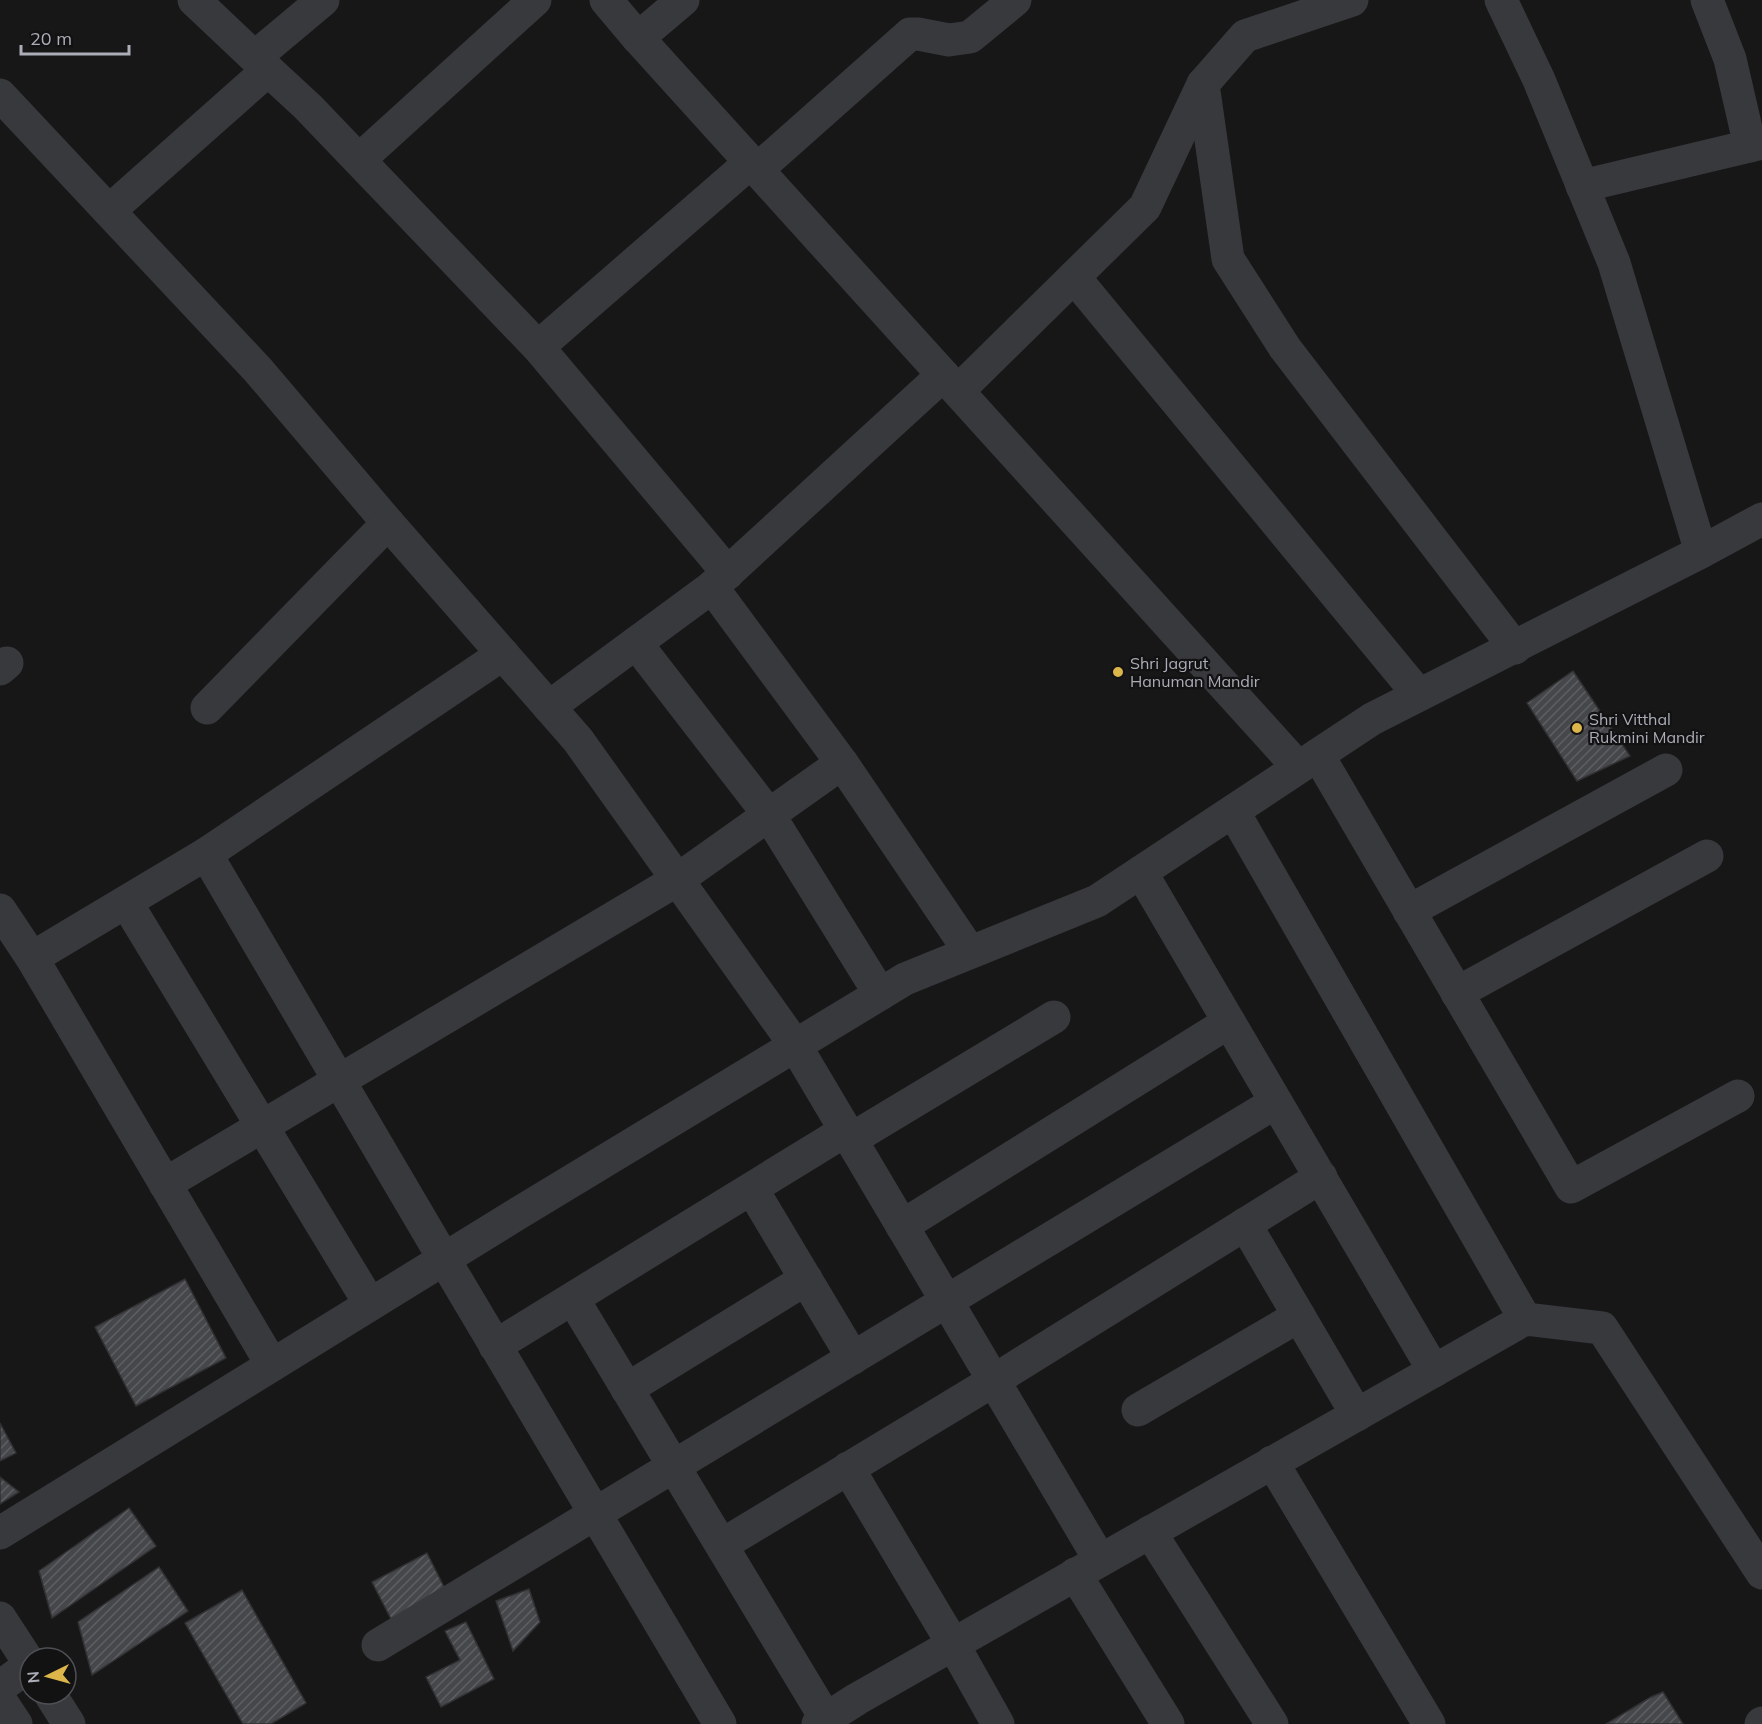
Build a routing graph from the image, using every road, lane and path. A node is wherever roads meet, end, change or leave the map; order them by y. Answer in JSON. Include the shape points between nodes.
{"nodes":[{"id":1,"x":194,"y":0,"type":"edge"},
{"id":2,"x":323,"y":0,"type":"edge"},
{"id":3,"x":535,"y":0,"type":"edge"},
{"id":4,"x":606,"y":0,"type":"edge"},
{"id":5,"x":683,"y":0,"type":"edge"},
{"id":6,"x":1015,"y":0,"type":"edge"},
{"id":7,"x":1352,"y":0,"type":"edge"},
{"id":8,"x":1501,"y":0,"type":"edge"},
{"id":9,"x":1707,"y":0,"type":"edge"},
{"id":10,"x":638,"y":38,"type":"junction"},
{"id":11,"x":262,"y":64,"type":"junction"},
{"id":12,"x":1203,"y":84,"type":"junction"},
{"id":13,"x":0,"y":94,"type":"edge"},
{"id":14,"x":1756,"y":144,"type":"edge"},
{"id":15,"x":359,"y":160,"type":"junction"},
{"id":16,"x":754,"y":166,"type":"junction"},
{"id":17,"x":1582,"y":186,"type":"junction"},
{"id":18,"x":109,"y":211,"type":"junction"},
{"id":19,"x":1074,"y":277,"type":"junction"},
{"id":20,"x":538,"y":347,"type":"junction"},
{"id":21,"x":951,"y":383,"type":"junction"},
{"id":22,"x":1762,"y":519,"type":"edge"},
{"id":23,"x":388,"y":523,"type":"junction"},
{"id":24,"x":1701,"y":552,"type":"junction"},
{"id":25,"x":720,"y":580,"type":"junction"},
{"id":26,"x":636,"y":643,"type":"junction"},
{"id":27,"x":1515,"y":648,"type":"junction"},
{"id":28,"x":503,"y":654,"type":"junction"},
{"id":29,"x":1419,"y":695,"type":"junction"},
{"id":30,"x":549,"y":706,"type":"junction"},
{"id":31,"x":207,"y":708,"type":"dead end"},
{"id":32,"x":1308,"y":761,"type":"junction"},
{"id":33,"x":842,"y":763,"type":"junction"},
{"id":34,"x":1666,"y":770,"type":"dead end"},
{"id":35,"x":1233,"y":811,"type":"junction"},
{"id":36,"x":769,"y":815,"type":"junction"},
{"id":37,"x":206,"y":854,"type":"junction"},
{"id":38,"x":1707,"y":856,"type":"dead end"},
{"id":39,"x":1141,"y":872,"type":"junction"},
{"id":40,"x":677,"y":880,"type":"junction"},
{"id":41,"x":126,"y":902,"type":"junction"},
{"id":42,"x":0,"y":910,"type":"edge"},
{"id":43,"x":1409,"y":911,"type":"junction"},
{"id":44,"x":970,"y":952,"type":"junction"},
{"id":45,"x":32,"y":958,"type":"junction"},
{"id":46,"x":1457,"y":993,"type":"junction"},
{"id":47,"x":880,"y":994,"type":"junction"},
{"id":48,"x":1053,"y":1017,"type":"dead end"},
{"id":49,"x":1229,"y":1022,"type":"junction"},
{"id":50,"x":795,"y":1046,"type":"junction"},
{"id":51,"x":339,"y":1081,"type":"junction"},
{"id":52,"x":1738,"y":1096,"type":"dead end"},
{"id":53,"x":1276,"y":1102,"type":"junction"},
{"id":54,"x":263,"y":1127,"type":"junction"},
{"id":55,"x":848,"y":1136,"type":"junction"},
{"id":56,"x":1321,"y":1177,"type":"junction"},
{"id":57,"x":165,"y":1184,"type":"junction"},
{"id":58,"x":752,"y":1189,"type":"junction"},
{"id":59,"x":1245,"y":1224,"type":"junction"},
{"id":60,"x":902,"y":1226,"type":"junction"},
{"id":61,"x":444,"y":1259,"type":"junction"},
{"id":62,"x":806,"y":1279,"type":"junction"},
{"id":63,"x":573,"y":1299,"type":"junction"},
{"id":64,"x":946,"y":1301,"type":"junction"},
{"id":65,"x":370,"y":1304,"type":"junction"},
{"id":66,"x":1299,"y":1316,"type":"junction"},
{"id":67,"x":1525,"y":1319,"type":"junction"},
{"id":68,"x":495,"y":1346,"type":"junction"},
{"id":69,"x":852,"y":1358,"type":"junction"},
{"id":70,"x":272,"y":1365,"type":"junction"},
{"id":71,"x":1434,"y":1371,"type":"junction"},
{"id":72,"x":993,"y":1380,"type":"junction"},
{"id":73,"x":627,"y":1389,"type":"junction"},
{"id":74,"x":1138,"y":1410,"type":"dead end"},
{"id":75,"x":1357,"y":1415,"type":"junction"},
{"id":76,"x":1272,"y":1462,"type":"junction"},
{"id":77,"x":674,"y":1465,"type":"junction"},
{"id":78,"x":848,"y":1468,"type":"junction"},
{"id":79,"x":595,"y":1513,"type":"junction"},
{"id":80,"x":1150,"y":1532,"type":"junction"},
{"id":81,"x":0,"y":1533,"type":"edge"},
{"id":82,"x":722,"y":1545,"type":"junction"},
{"id":83,"x":1088,"y":1567,"type":"junction"},
{"id":84,"x":1762,"y":1573,"type":"edge"},
{"id":85,"x":0,"y":1618,"type":"edge"},
{"id":86,"x":953,"y":1644,"type":"junction"},
{"id":87,"x":378,"y":1645,"type":"dead end"},
{"id":88,"x":18,"y":1646,"type":"edge"},
{"id":89,"x":18,"y":1673,"type":"edge"},
{"id":90,"x":0,"y":1687,"type":"edge"},
{"id":91,"x":0,"y":1700,"type":"edge"},
{"id":92,"x":58,"y":1706,"type":"edge"},
{"id":93,"x":864,"y":1712,"type":"edge"},
{"id":94,"x":822,"y":1721,"type":"edge"},
{"id":95,"x":16,"y":1724,"type":"edge"},
{"id":96,"x":69,"y":1724,"type":"edge"},
{"id":97,"x":720,"y":1724,"type":"edge"},
{"id":98,"x":998,"y":1724,"type":"edge"},
{"id":99,"x":1168,"y":1724,"type":"edge"},
{"id":100,"x":1272,"y":1724,"type":"edge"},
{"id":101,"x":1428,"y":1724,"type":"edge"}],
"edges":[{"from":1,"to":11,"type":"street"},
{"from":2,"to":11,"type":"street"},
{"from":3,"to":15,"type":"street"},
{"from":4,"to":10,"type":"street"},
{"from":5,"to":10,"type":"street"},
{"from":6,"to":16,"type":"street","via":[[970,37],[949,40],[910,34]]},
{"from":7,"to":12,"type":"street","via":[[1245,36]]},
{"from":8,"to":17,"type":"street"},
{"from":9,"to":14,"type":"street","via":[[1730,58]]},
{"from":10,"to":16,"type":"street"},
{"from":11,"to":15,"type":"street"},
{"from":11,"to":18,"type":"street"},
{"from":12,"to":19,"type":"street","via":[[1145,207]]},
{"from":12,"to":27,"type":"street","via":[[1228,259],[1285,348]]},
{"from":13,"to":18,"type":"street"},
{"from":14,"to":17,"type":"street"},
{"from":15,"to":20,"type":"street"},
{"from":16,"to":20,"type":"street"},
{"from":16,"to":21,"type":"street"},
{"from":17,"to":24,"type":"street","via":[[1614,263]]},
{"from":18,"to":23,"type":"street","via":[[258,370]]},
{"from":19,"to":21,"type":"street"},
{"from":19,"to":29,"type":"street"},
{"from":20,"to":25,"type":"street"},
{"from":21,"to":25,"type":"street"},
{"from":21,"to":32,"type":"street"},
{"from":22,"to":24,"type":"street"},
{"from":23,"to":28,"type":"street"},
{"from":23,"to":31,"type":"street"},
{"from":24,"to":27,"type":"street"},
{"from":25,"to":26,"type":"street"},
{"from":25,"to":33,"type":"street"},
{"from":26,"to":30,"type":"street"},
{"from":26,"to":36,"type":"street"},
{"from":27,"to":29,"type":"street"},
{"from":28,"to":30,"type":"street"},
{"from":28,"to":37,"type":"street"},
{"from":29,"to":32,"type":"street","via":[[1372,719]]},
{"from":30,"to":40,"type":"street","via":[[578,740]]},
{"from":32,"to":35,"type":"street"},
{"from":32,"to":43,"type":"street"},
{"from":33,"to":36,"type":"street"},
{"from":33,"to":44,"type":"street"},
{"from":34,"to":43,"type":"street"},
{"from":35,"to":39,"type":"street"},
{"from":35,"to":67,"type":"street"},
{"from":36,"to":40,"type":"street"},
{"from":36,"to":47,"type":"street"},
{"from":37,"to":41,"type":"street"},
{"from":37,"to":51,"type":"street"},
{"from":38,"to":46,"type":"street"},
{"from":39,"to":44,"type":"street","via":[[1097,901]]},
{"from":39,"to":49,"type":"street"},
{"from":40,"to":50,"type":"street"},
{"from":40,"to":51,"type":"street"},
{"from":41,"to":45,"type":"street"},
{"from":41,"to":54,"type":"street"},
{"from":42,"to":45,"type":"street"},
{"from":43,"to":46,"type":"street"},
{"from":44,"to":47,"type":"street","via":[[905,979]]},
{"from":45,"to":57,"type":"street"},
{"from":46,"to":52,"type":"street","via":[[1571,1187]]},
{"from":47,"to":50,"type":"street"},
{"from":48,"to":55,"type":"street"},
{"from":49,"to":53,"type":"street"},
{"from":49,"to":60,"type":"street"},
{"from":50,"to":55,"type":"street"},
{"from":50,"to":61,"type":"street"},
{"from":51,"to":54,"type":"street"},
{"from":51,"to":61,"type":"street"},
{"from":53,"to":56,"type":"street"},
{"from":53,"to":64,"type":"street"},
{"from":54,"to":57,"type":"street"},
{"from":54,"to":65,"type":"street"},
{"from":55,"to":58,"type":"street"},
{"from":55,"to":60,"type":"street"},
{"from":56,"to":59,"type":"street"},
{"from":56,"to":71,"type":"street"},
{"from":57,"to":70,"type":"street"},
{"from":58,"to":62,"type":"street"},
{"from":58,"to":63,"type":"street"},
{"from":59,"to":66,"type":"street"},
{"from":59,"to":72,"type":"street"},
{"from":60,"to":64,"type":"street"},
{"from":61,"to":65,"type":"street"},
{"from":61,"to":68,"type":"street"},
{"from":62,"to":69,"type":"street"},
{"from":62,"to":73,"type":"street"},
{"from":63,"to":68,"type":"street"},
{"from":63,"to":73,"type":"street"},
{"from":64,"to":69,"type":"street"},
{"from":64,"to":72,"type":"street"},
{"from":65,"to":70,"type":"street"},
{"from":66,"to":74,"type":"street"},
{"from":66,"to":75,"type":"street"},
{"from":67,"to":71,"type":"street"},
{"from":67,"to":84,"type":"street","via":[[1602,1328]]},
{"from":68,"to":79,"type":"street"},
{"from":69,"to":77,"type":"street"},
{"from":70,"to":81,"type":"street"},
{"from":71,"to":75,"type":"street"},
{"from":72,"to":78,"type":"street"},
{"from":72,"to":83,"type":"street"},
{"from":73,"to":77,"type":"street"},
{"from":75,"to":76,"type":"street"},
{"from":76,"to":80,"type":"street"},
{"from":76,"to":101,"type":"street"},
{"from":77,"to":79,"type":"street"},
{"from":77,"to":82,"type":"street"},
{"from":78,"to":82,"type":"street"},
{"from":78,"to":86,"type":"street"},
{"from":79,"to":87,"type":"street"},
{"from":79,"to":97,"type":"street"},
{"from":80,"to":83,"type":"street"},
{"from":80,"to":100,"type":"street"},
{"from":82,"to":94,"type":"street"},
{"from":83,"to":86,"type":"street"},
{"from":83,"to":99,"type":"street"},
{"from":85,"to":88,"type":"street"},
{"from":86,"to":93,"type":"street"},
{"from":86,"to":98,"type":"street"},
{"from":89,"to":90,"type":"street"},
{"from":91,"to":95,"type":"street"},
{"from":92,"to":96,"type":"street"},
{"from":93,"to":94,"type":"street"}]}
